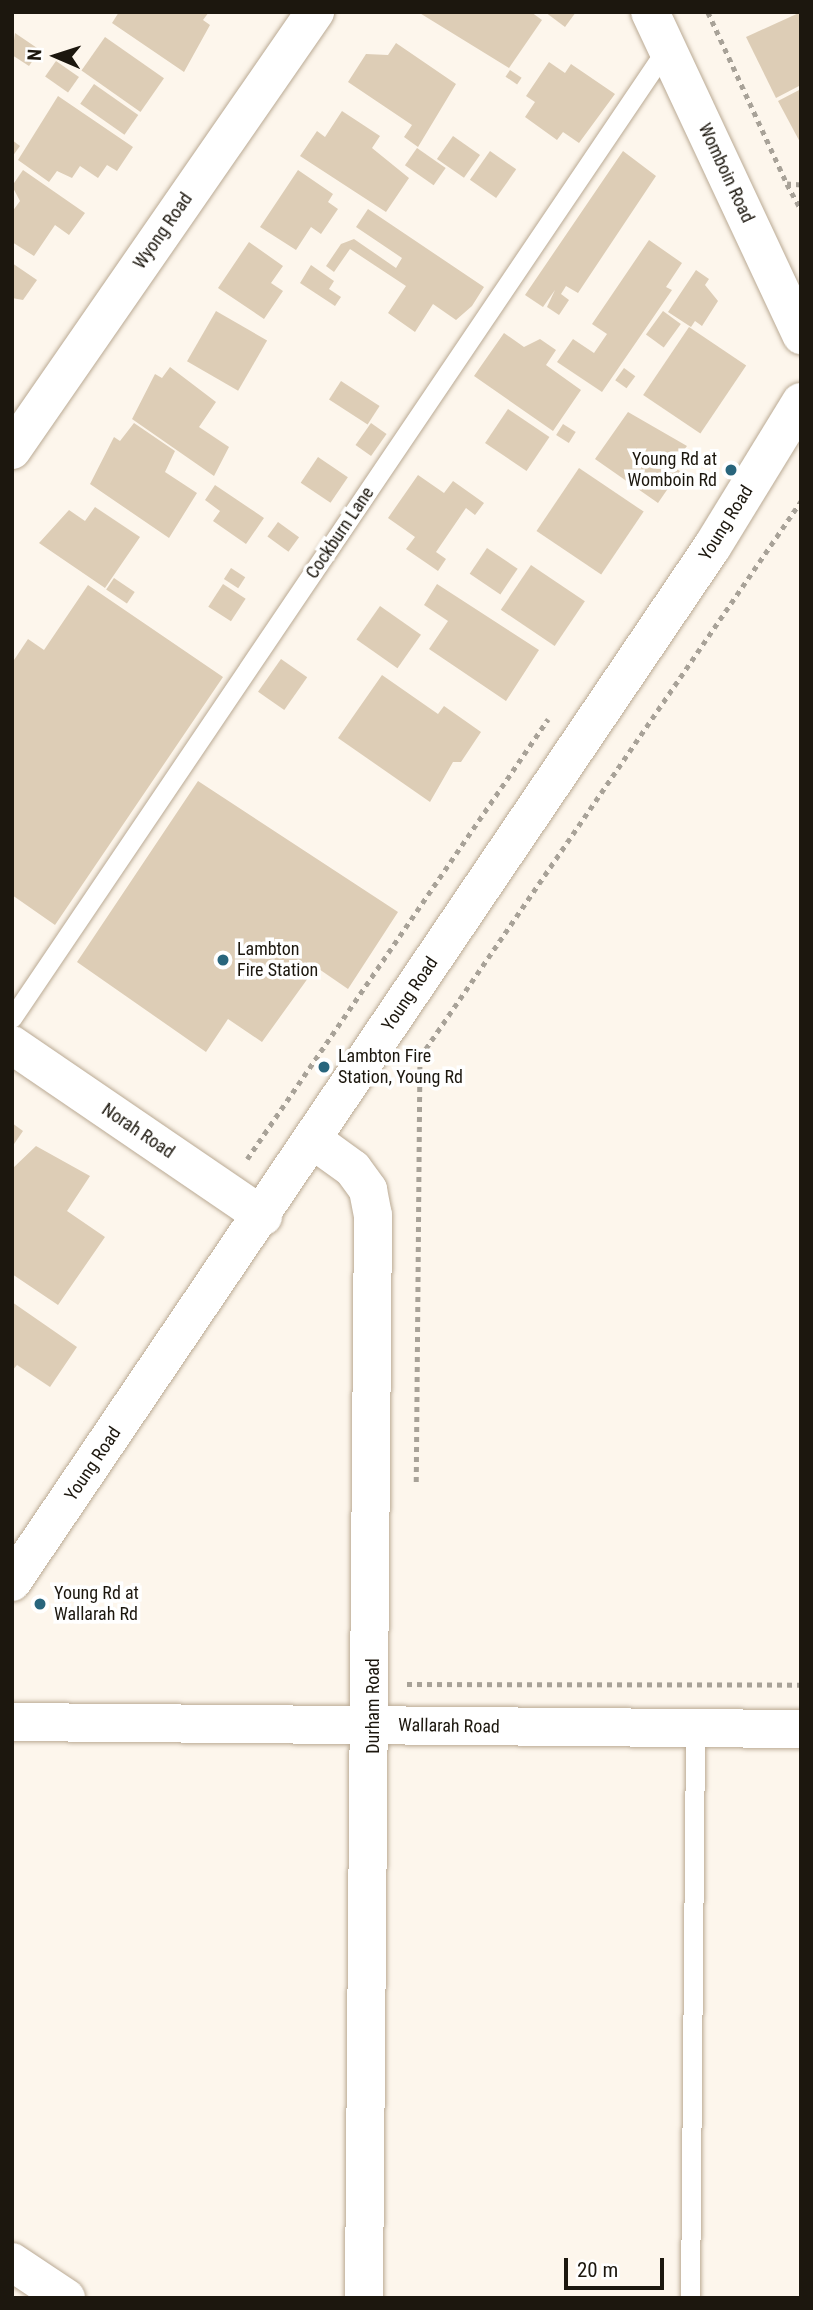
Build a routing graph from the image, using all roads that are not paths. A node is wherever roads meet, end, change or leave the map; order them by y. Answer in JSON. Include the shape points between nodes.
{"nodes":[{"id":1,"x":315,"y":12,"type":"edge"},
{"id":2,"x":650,"y":12,"type":"edge"},
{"id":3,"x":667,"y":48,"type":"junction"},
{"id":4,"x":801,"y":335,"type":"edge"},
{"id":5,"x":801,"y":402,"type":"edge"},
{"id":6,"x":12,"y":450,"type":"edge"},
{"id":7,"x":12,"y":1018,"type":"edge"},
{"id":8,"x":12,"y":1045,"type":"edge"},
{"id":9,"x":313,"y":1140,"type":"junction"},
{"id":10,"x":263,"y":1216,"type":"junction"},
{"id":11,"x":12,"y":1582,"type":"edge"},
{"id":12,"x":12,"y":1722,"type":"edge"},
{"id":13,"x":373,"y":1724,"type":"junction"},
{"id":14,"x":801,"y":1729,"type":"edge"},
{"id":15,"x":695,"y":1731,"type":"junction"},
{"id":16,"x":12,"y":2262,"type":"edge"},
{"id":17,"x":66,"y":2298,"type":"edge"},
{"id":18,"x":363,"y":2298,"type":"edge"},
{"id":19,"x":690,"y":2298,"type":"edge"}],
"edges":[{"from":1,"to":6,"type":"street","name":"Wyong Road"},
{"from":2,"to":3,"type":"street","name":"Womboin Road"},
{"from":3,"to":4,"type":"street","name":"Womboin Road"},
{"from":3,"to":7,"type":"lane","name":"Cockburn Lane"},
{"from":5,"to":9,"type":"street","name":"Young Road","via":[[712,547]]},
{"from":8,"to":10,"type":"street","name":"Norah Road"},
{"from":9,"to":10,"type":"street","name":"Young Road"},
{"from":9,"to":13,"type":"street","name":"Durham Road","via":[[353,1169],[369,1190],[373,1215]]},
{"from":10,"to":11,"type":"street","name":"Young Road"},
{"from":12,"to":13,"type":"street","name":"Wallarah Road"},
{"from":13,"to":15,"type":"street","name":"Wallarah Road"},
{"from":13,"to":18,"type":"street","name":"Durham Road"},
{"from":14,"to":15,"type":"street","name":"Wallarah Road"},
{"from":15,"to":19,"type":"lane"},
{"from":16,"to":17,"type":"street"}]}
